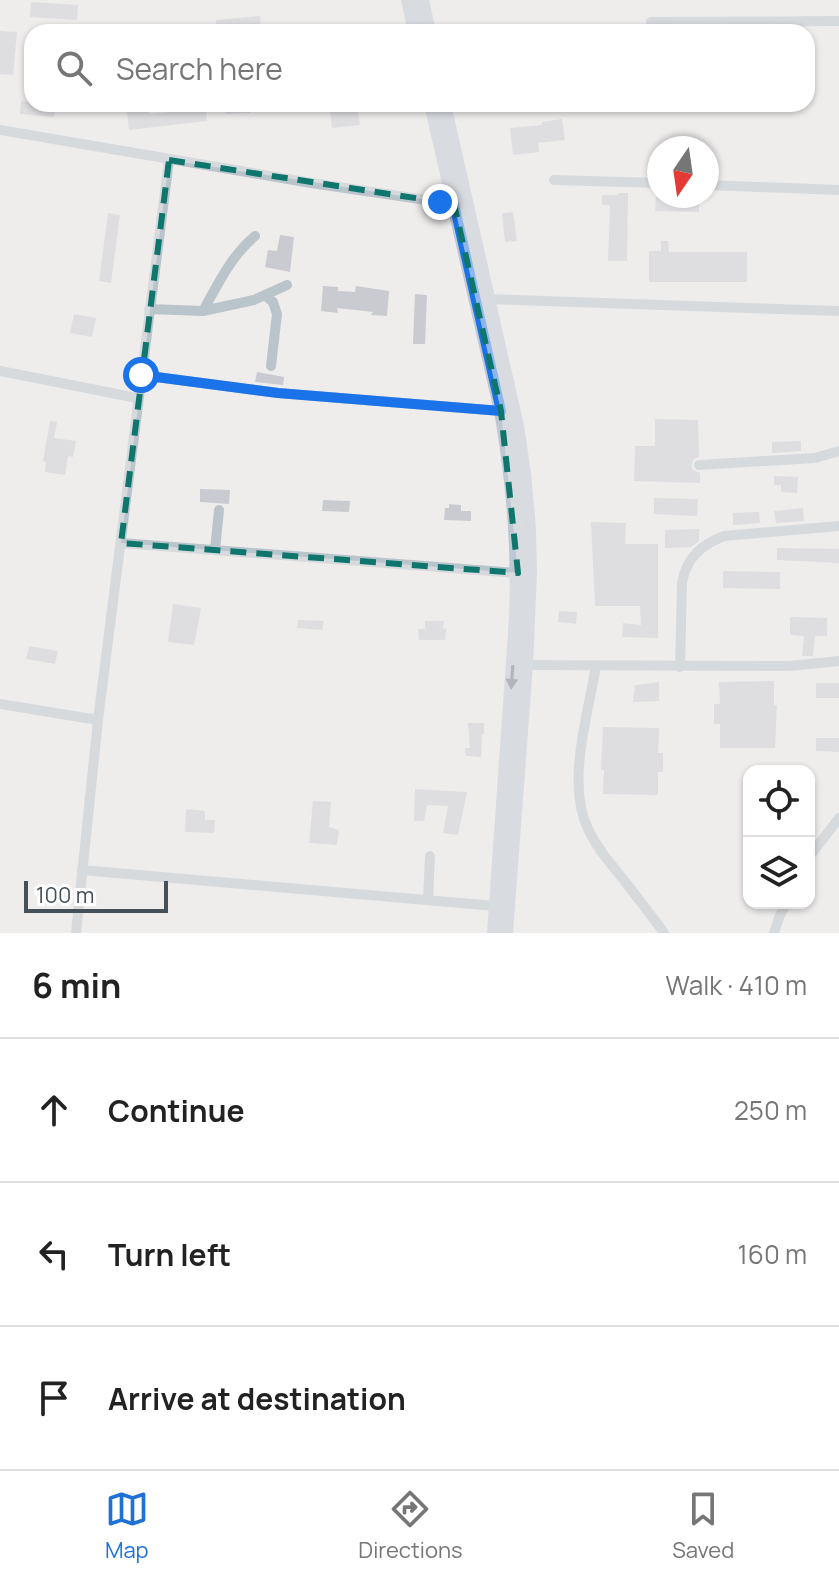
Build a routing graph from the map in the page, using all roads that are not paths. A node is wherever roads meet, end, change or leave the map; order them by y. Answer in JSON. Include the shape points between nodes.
{"nodes":[{"id":1,"x":408,"y":0,"type":"edge"},
{"id":2,"x":422,"y":0,"type":"edge"},
{"id":3,"x":839,"y":21,"type":"edge"},
{"id":4,"x":651,"y":22,"type":"dead end"},
{"id":5,"x":413,"y":24,"type":"edge"},
{"id":6,"x":427,"y":24,"type":"edge"},
{"id":7,"x":433,"y":112,"type":"edge"},
{"id":8,"x":446,"y":112,"type":"edge"},
{"id":9,"x":0,"y":130,"type":"edge"},
{"id":10,"x":169,"y":160,"type":"junction"},
{"id":11,"x":554,"y":180,"type":"dead end"},
{"id":12,"x":647,"y":183,"type":"edge"},
{"id":13,"x":719,"y":185,"type":"edge"},
{"id":14,"x":839,"y":190,"type":"edge"},
{"id":15,"x":454,"y":204,"type":"junction"},
{"id":16,"x":255,"y":236,"type":"dead end"},
{"id":17,"x":287,"y":285,"type":"dead end"},
{"id":18,"x":266,"y":296,"type":"junction"},
{"id":19,"x":482,"y":299,"type":"junction"},
{"id":20,"x":149,"y":309,"type":"junction"},
{"id":21,"x":203,"y":311,"type":"junction"},
{"id":22,"x":839,"y":311,"type":"edge"},
{"id":23,"x":271,"y":366,"type":"dead end"},
{"id":24,"x":0,"y":371,"type":"edge"},
{"id":25,"x":141,"y":375,"type":"junction"},
{"id":26,"x":137,"y":398,"type":"junction"},
{"id":27,"x":501,"y":411,"type":"junction"},
{"id":28,"x":839,"y":451,"type":"edge"},
{"id":29,"x":699,"y":465,"type":"dead end"},
{"id":30,"x":219,"y":510,"type":"dead end"},
{"id":31,"x":839,"y":526,"type":"edge"},
{"id":32,"x":121,"y":543,"type":"junction"},
{"id":33,"x":215,"y":550,"type":"junction"},
{"id":34,"x":518,"y":573,"type":"junction"},
{"id":35,"x":839,"y":661,"type":"edge"},
{"id":36,"x":526,"y":665,"type":"junction"},
{"id":37,"x":596,"y":666,"type":"junction"},
{"id":38,"x":680,"y":667,"type":"junction"},
{"id":39,"x":0,"y":704,"type":"edge"},
{"id":40,"x":98,"y":720,"type":"junction"},
{"id":41,"x":839,"y":818,"type":"edge"},
{"id":42,"x":815,"y":849,"type":"edge"},
{"id":43,"x":430,"y":856,"type":"dead end"},
{"id":44,"x":82,"y":870,"type":"junction"},
{"id":45,"x":428,"y":900,"type":"junction"},
{"id":46,"x":495,"y":906,"type":"junction"},
{"id":47,"x":784,"y":909,"type":"edge"},
{"id":48,"x":76,"y":933,"type":"edge"},
{"id":49,"x":494,"y":933,"type":"edge"},
{"id":50,"x":506,"y":933,"type":"edge"},
{"id":51,"x":664,"y":933,"type":"edge"},
{"id":52,"x":774,"y":933,"type":"edge"}],
"edges":[{"from":1,"to":5,"type":"main road"},
{"from":2,"to":6,"type":"main road"},
{"from":3,"to":4,"type":"street"},
{"from":7,"to":15,"type":"main road"},
{"from":8,"to":19,"type":"main road"},
{"from":9,"to":10,"type":"street"},
{"from":10,"to":15,"type":"street"},
{"from":10,"to":20,"type":"street"},
{"from":11,"to":12,"type":"street"},
{"from":13,"to":14,"type":"street"},
{"from":15,"to":19,"type":"main road"},
{"from":16,"to":21,"type":"street","via":[[226,269]]},
{"from":17,"to":18,"type":"street"},
{"from":18,"to":21,"type":"street"},
{"from":18,"to":23,"type":"street","via":[[277,314]]},
{"from":19,"to":22,"type":"street"},
{"from":19,"to":27,"type":"main road"},
{"from":19,"to":36,"type":"main road","via":[[517,426],[524,473],[530,573]]},
{"from":20,"to":21,"type":"street"},
{"from":20,"to":25,"type":"street"},
{"from":24,"to":26,"type":"street"},
{"from":25,"to":26,"type":"street"},
{"from":25,"to":27,"type":"street","via":[[278,393]]},
{"from":26,"to":32,"type":"street"},
{"from":27,"to":34,"type":"main road","via":[[513,486]]},
{"from":28,"to":29,"type":"street","via":[[815,458]]},
{"from":30,"to":33,"type":"street"},
{"from":31,"to":38,"type":"street","via":[[724,536],[690,559],[682,583]]},
{"from":32,"to":33,"type":"street"},
{"from":32,"to":40,"type":"street"},
{"from":33,"to":34,"type":"street"},
{"from":34,"to":46,"type":"main road","one_way":true},
{"from":35,"to":38,"type":"street"},
{"from":36,"to":37,"type":"street"},
{"from":36,"to":50,"type":"main road"},
{"from":37,"to":38,"type":"street"},
{"from":37,"to":51,"type":"street","via":[[580,766],[582,811],[598,848]]},
{"from":39,"to":40,"type":"street"},
{"from":40,"to":44,"type":"street"},
{"from":41,"to":42,"type":"street"},
{"from":43,"to":45,"type":"street"},
{"from":44,"to":45,"type":"street"},
{"from":44,"to":48,"type":"street"},
{"from":45,"to":46,"type":"street"},
{"from":46,"to":49,"type":"main road"},
{"from":47,"to":52,"type":"street"}]}
